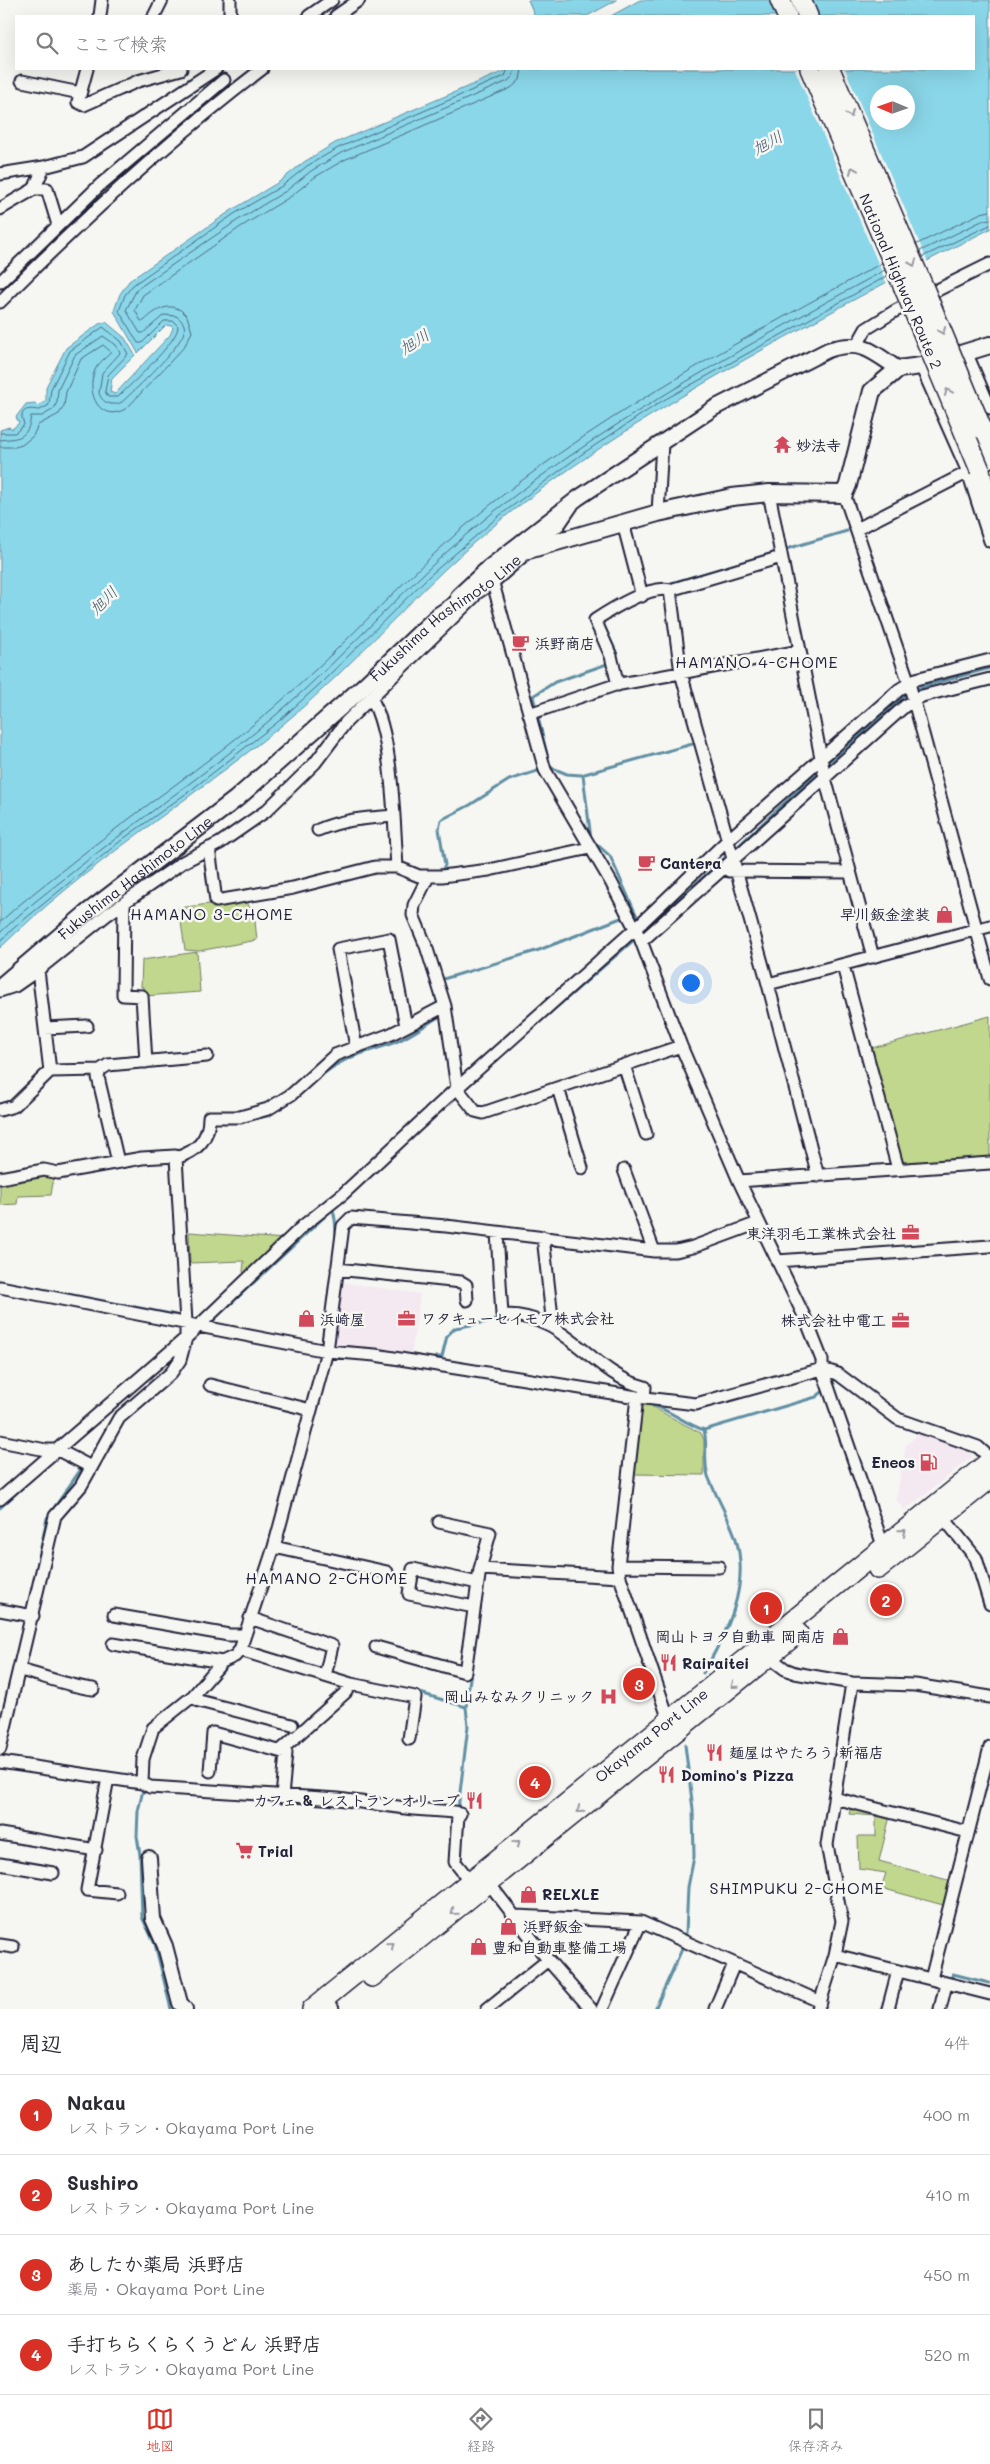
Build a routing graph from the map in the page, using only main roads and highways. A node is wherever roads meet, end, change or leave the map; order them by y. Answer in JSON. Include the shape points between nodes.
{"nodes":[{"id":1,"x":780,"y":0,"type":"edge"},
{"id":2,"x":801,"y":0,"type":"edge"},
{"id":3,"x":787,"y":15,"type":"edge"},
{"id":4,"x":808,"y":15,"type":"edge"},
{"id":5,"x":810,"y":70,"type":"edge"},
{"id":6,"x":830,"y":70,"type":"edge"},
{"id":7,"x":990,"y":345,"type":"edge"},
{"id":8,"x":986,"y":435,"type":"edge"},
{"id":9,"x":990,"y":450,"type":"edge"},
{"id":10,"x":979,"y":468,"type":"edge"},
{"id":11,"x":990,"y":495,"type":"edge"},
{"id":12,"x":990,"y":517,"type":"edge"},
{"id":13,"x":0,"y":987,"type":"edge"},
{"id":14,"x":990,"y":1460,"type":"edge"},
{"id":15,"x":990,"y":1479,"type":"edge"},
{"id":16,"x":887,"y":1553,"type":"junction"},
{"id":17,"x":671,"y":1727,"type":"junction"},
{"id":18,"x":323,"y":2006,"type":"edge"}],
"edges":[{"from":1,"to":3,"type":"main road"},
{"from":2,"to":4,"type":"main road"},
{"from":10,"to":5,"type":"main road","name":"National Highway Route 2","one_way":true,"bridge":true},
{"from":6,"to":8,"type":"main road","name":"National Highway Route 2","one_way":true,"bridge":true},
{"from":7,"to":13,"type":"main road","name":"Fukushima Hashimoto Line","via":[[922,366],[898,369],[872,391],[844,494],[769,493],[732,497],[658,512],[526,551],[487,584],[438,616],[236,799],[87,913]]},
{"from":8,"to":9,"type":"main road","name":"National Highway Route 2"},
{"from":10,"to":11,"type":"main road","name":"National Highway Route 2"},
{"from":10,"to":12,"type":"main road"},
{"from":16,"to":14,"type":"main road","name":"Okayama Port Line","one_way":true},
{"from":15,"to":16,"type":"main road","name":"Okayama Port Line","via":[[943,1517]]},
{"from":16,"to":17,"type":"main road","name":"Okayama Port Line"},
{"from":16,"to":17,"type":"main road","name":"Okayama Port Line","one_way":true,"via":[[769,1657]]},
{"from":17,"to":18,"type":"main road","name":"Okayama Port Line"}]}
